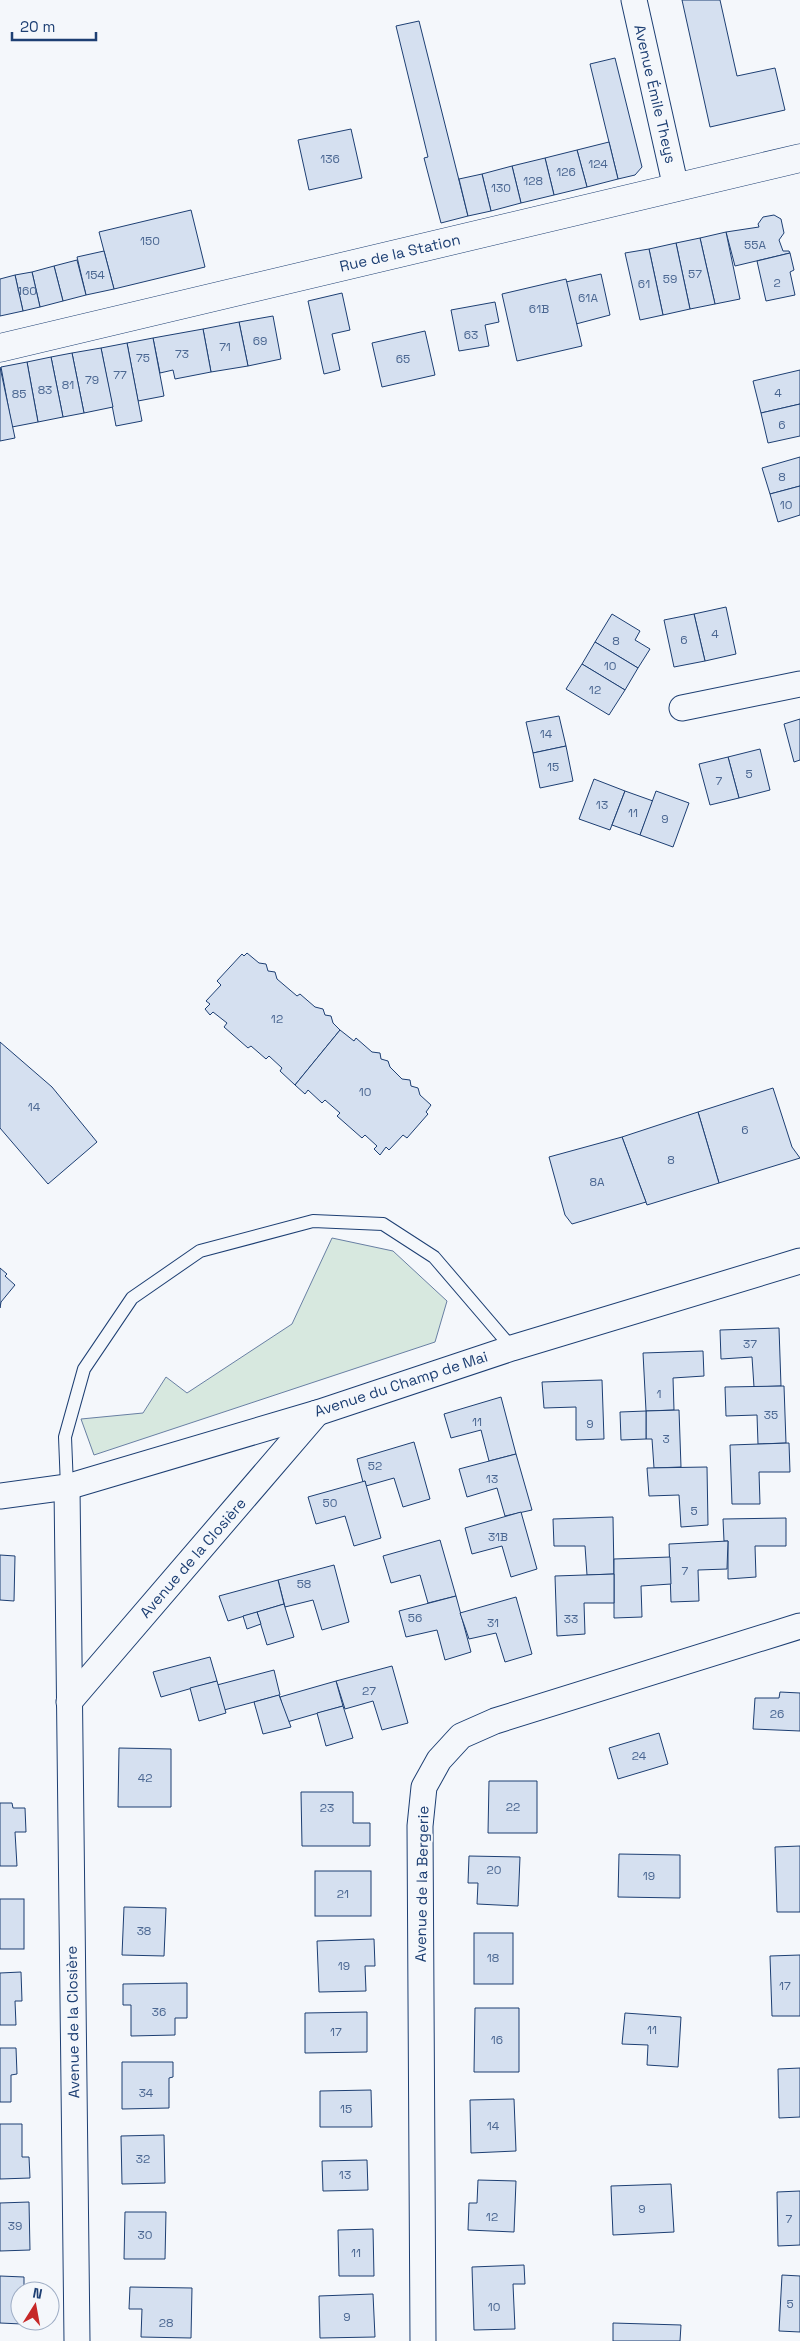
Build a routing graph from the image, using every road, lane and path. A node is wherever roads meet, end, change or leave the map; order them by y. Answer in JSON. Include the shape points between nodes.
{"nodes":[{"id":1,"x":634,"y":0,"type":"edge"},
{"id":2,"x":800,"y":158,"type":"edge"},
{"id":3,"x":676,"y":188,"type":"junction"},
{"id":4,"x":0,"y":348,"type":"edge"},
{"id":5,"x":800,"y":684,"type":"edge"},
{"id":6,"x":682,"y":708,"type":"dead end"},
{"id":7,"x":800,"y":1261,"type":"edge"},
{"id":8,"x":512,"y":1348,"type":"junction"},
{"id":9,"x":317,"y":1413,"type":"junction"},
{"id":10,"x":67,"y":1487,"type":"junction"},
{"id":11,"x":0,"y":1496,"type":"edge"},
{"id":12,"x":800,"y":1626,"type":"edge"},
{"id":13,"x":69,"y":1702,"type":"junction"},
{"id":14,"x":77,"y":2341,"type":"edge"},
{"id":15,"x":423,"y":2341,"type":"edge"}],
"edges":[{"from":1,"to":3,"type":"street","name":"Avenue Émile Theys"},
{"from":2,"to":3,"type":"street","name":"Rue de la Station"},
{"from":3,"to":4,"type":"street","name":"Rue de la Station"},
{"from":5,"to":6,"type":"street"},
{"from":7,"to":8,"type":"street","name":"Avenue du Champ de Mai"},
{"from":8,"to":9,"type":"street","name":"Avenue du Champ de Mai"},
{"from":8,"to":10,"type":"lane","via":[[434,1257],[383,1224],[313,1221],[200,1251],[132,1298],[84,1369],[65,1437]]},
{"from":9,"to":10,"type":"street","name":"Avenue du Champ de Mai"},
{"from":9,"to":13,"type":"street","name":"Avenue de la Closière"},
{"from":10,"to":11,"type":"street","name":"Avenue du Champ de Mai"},
{"from":10,"to":13,"type":"street","name":"Avenue de la Closière"},
{"from":12,"to":15,"type":"street","name":"Avenue de la Bergerie","via":[[495,1720],[461,1736],[439,1760],[424,1787],[420,1826]]},
{"from":13,"to":14,"type":"street","name":"Avenue de la Closière"}]}
